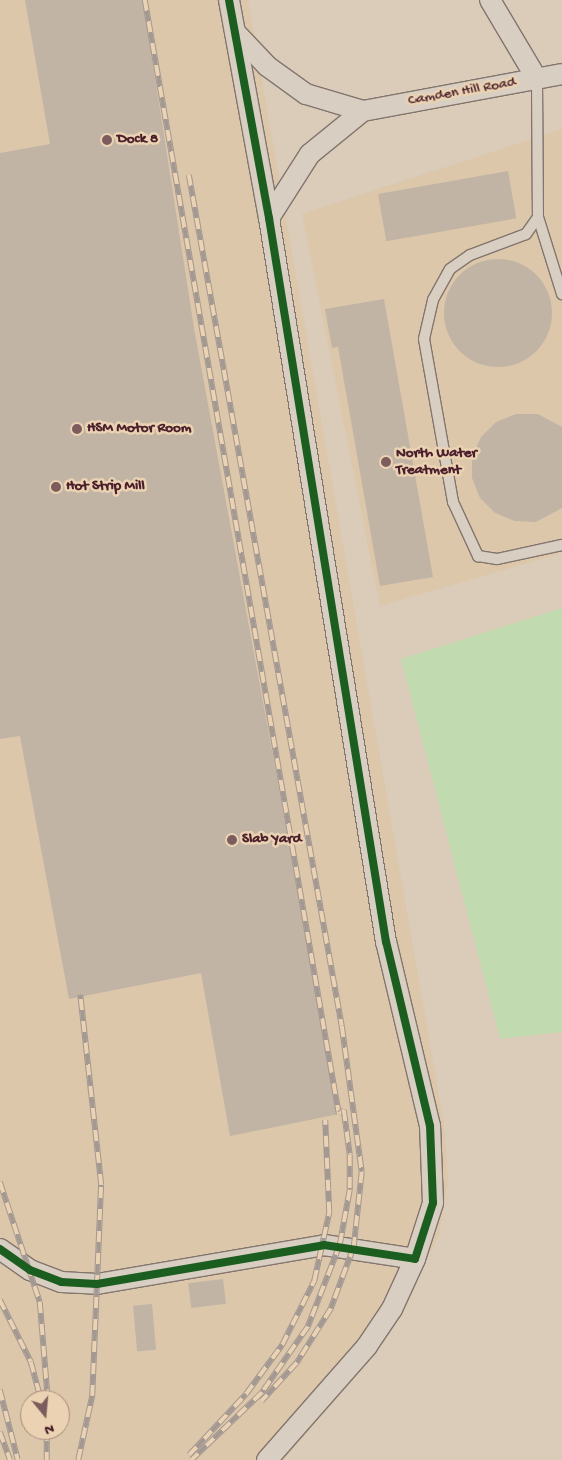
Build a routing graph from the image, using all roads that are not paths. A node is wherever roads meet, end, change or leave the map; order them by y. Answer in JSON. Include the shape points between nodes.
{"nodes":[{"id":1,"x":229,"y":0,"type":"edge"},
{"id":2,"x":490,"y":0,"type":"edge"},
{"id":3,"x":235,"y":32,"type":"junction"},
{"id":4,"x":562,"y":74,"type":"edge"},
{"id":5,"x":537,"y":79,"type":"junction"},
{"id":6,"x":363,"y":110,"type":"junction"},
{"id":7,"x":538,"y":217,"type":"junction"},
{"id":8,"x":269,"y":218,"type":"junction"},
{"id":9,"x":562,"y":294,"type":"edge"},
{"id":10,"x":562,"y":545,"type":"edge"},
{"id":11,"x":0,"y":1249,"type":"edge"},
{"id":12,"x":415,"y":1259,"type":"junction"},
{"id":13,"x":267,"y":1460,"type":"edge"}],
"edges":[{"from":1,"to":3,"type":"street"},
{"from":2,"to":5,"type":"street"},
{"from":3,"to":6,"type":"street","via":[[267,66],[306,94]]},
{"from":3,"to":8,"type":"street"},
{"from":4,"to":5,"type":"street","name":"Camden Hill Road"},
{"from":5,"to":6,"type":"street","name":"Camden Hill Road"},
{"from":5,"to":7,"type":"lane"},
{"from":6,"to":8,"type":"street","via":[[310,154]]},
{"from":7,"to":9,"type":"lane"},
{"from":7,"to":10,"type":"lane","via":[[526,234],[470,256],[450,269],[433,300],[424,339],[453,502],[478,556],[497,558]]},
{"from":8,"to":12,"type":"street","via":[[386,942],[430,1126],[432,1203]]},
{"from":11,"to":12,"type":"street","via":[[30,1270],[61,1282],[97,1284],[324,1245]]},
{"from":12,"to":13,"type":"street","via":[[392,1309],[367,1346]]}]}
